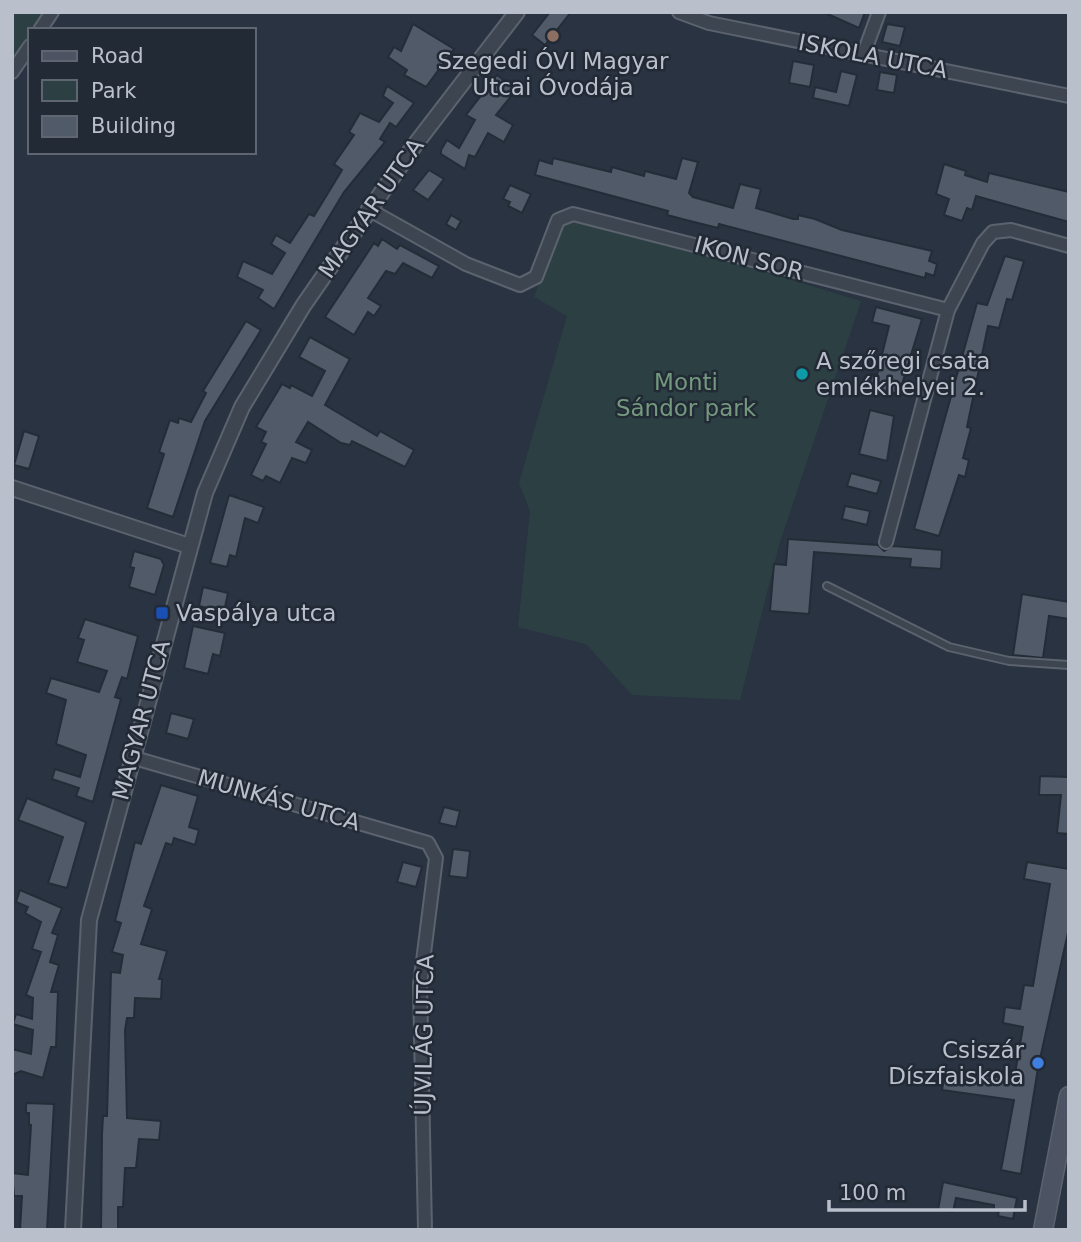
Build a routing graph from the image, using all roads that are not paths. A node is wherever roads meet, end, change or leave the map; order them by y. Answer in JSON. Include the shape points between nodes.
{"nodes":[{"id":1,"x":52,"y":12,"type":"edge"},
{"id":2,"x":517,"y":12,"type":"edge"},
{"id":3,"x":678,"y":12,"type":"edge"},
{"id":4,"x":879,"y":12,"type":"edge"},
{"id":5,"x":41,"y":28,"type":"edge"},
{"id":6,"x":28,"y":49,"type":"edge"},
{"id":7,"x":864,"y":53,"type":"junction"},
{"id":8,"x":12,"y":72,"type":"edge"},
{"id":9,"x":1069,"y":96,"type":"edge"},
{"id":10,"x":368,"y":209,"type":"junction"},
{"id":11,"x":1069,"y":246,"type":"edge"},
{"id":12,"x":948,"y":310,"type":"junction"},
{"id":13,"x":12,"y":488,"type":"edge"},
{"id":14,"x":886,"y":542,"type":"dead end"},
{"id":15,"x":189,"y":546,"type":"junction"},
{"id":16,"x":827,"y":586,"type":"dead end"},
{"id":17,"x":1069,"y":665,"type":"edge"},
{"id":18,"x":131,"y":757,"type":"junction"},
{"id":19,"x":428,"y":843,"type":"joint"},
{"id":20,"x":1069,"y":1096,"type":"edge"},
{"id":21,"x":73,"y":1230,"type":"edge"},
{"id":22,"x":425,"y":1230,"type":"edge"},
{"id":23,"x":1043,"y":1230,"type":"edge"}],
"edges":[{"from":1,"to":5,"type":"street"},
{"from":2,"to":10,"type":"street","name":"MAGYAR UTCA"},
{"from":3,"to":7,"type":"street","name":"ISKOLA UTCA","via":[[709,23]]},
{"from":4,"to":7,"type":"street"},
{"from":6,"to":8,"type":"street"},
{"from":7,"to":9,"type":"street","name":"ISKOLA UTCA"},
{"from":10,"to":12,"type":"street","name":"IKON SOR","via":[[466,264],[520,285],[536,277],[558,220],[573,214]]},
{"from":10,"to":15,"type":"street","name":"MAGYAR UTCA","via":[[242,407],[205,493]]},
{"from":11,"to":12,"type":"street","via":[[1011,230],[993,232]]},
{"from":12,"to":14,"type":"street"},
{"from":13,"to":15,"type":"street"},
{"from":15,"to":18,"type":"street","name":"MAGYAR UTCA"},
{"from":16,"to":17,"type":"lane","via":[[949,647],[1009,661]]},
{"from":18,"to":19,"type":"street","name":"MUNKÁS UTCA"},
{"from":18,"to":21,"type":"street","name":"MAGYAR UTCA","via":[[89,920]]},
{"from":19,"to":22,"type":"street","name":"ÚJVILÁG UTCA","via":[[436,859],[420,985]]},
{"from":20,"to":23,"type":"main road"}]}
